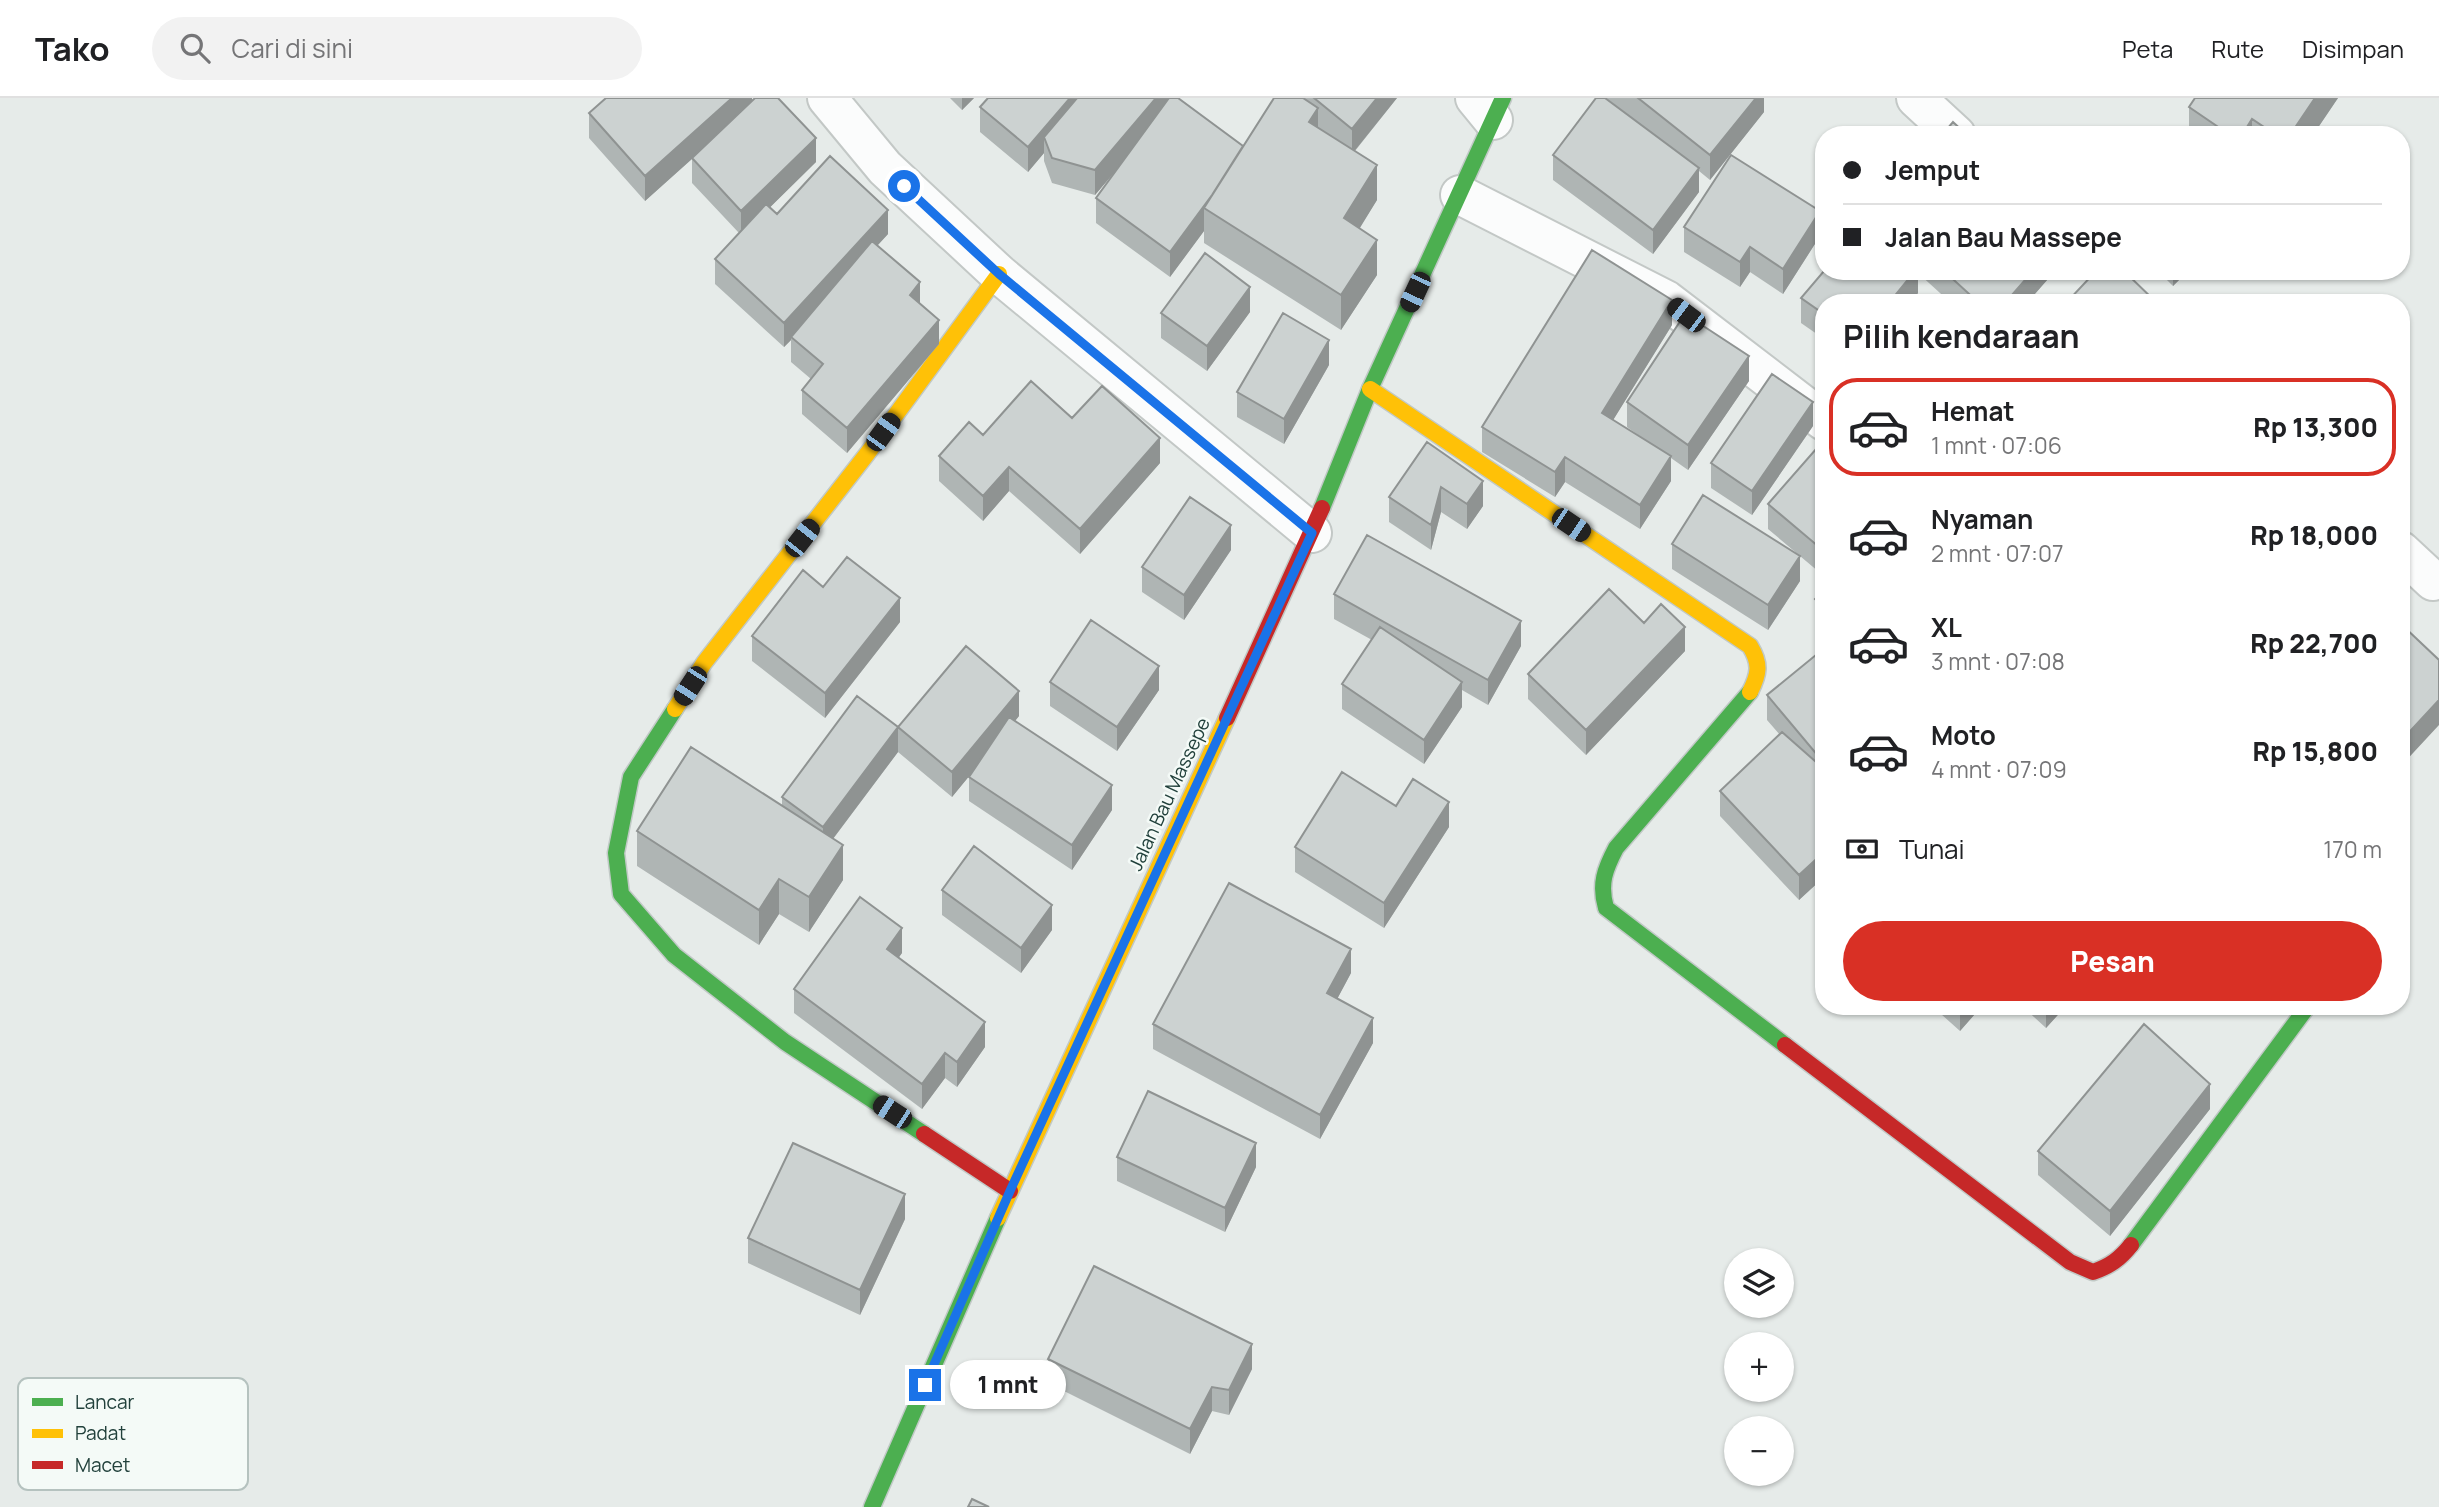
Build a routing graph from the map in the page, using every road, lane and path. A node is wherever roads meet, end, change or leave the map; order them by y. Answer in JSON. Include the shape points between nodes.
{"nodes":[{"id":1,"x":827,"y":98,"type":"edge"},
{"id":2,"x":1916,"y":98,"type":"edge"},
{"id":3,"x":1490,"y":105,"type":"edge"},
{"id":4,"x":1946,"y":126,"type":"edge"},
{"id":5,"x":1460,"y":195,"type":"junction"},
{"id":6,"x":999,"y":274,"type":"junction"},
{"id":7,"x":1370,"y":390,"type":"junction"},
{"id":8,"x":1815,"y":414,"type":"edge"},
{"id":9,"x":1312,"y":533,"type":"junction"},
{"id":10,"x":2410,"y":559,"type":"edge"},
{"id":11,"x":2433,"y":581,"type":"dead end"},
{"id":12,"x":2301,"y":1015,"type":"edge"},
{"id":13,"x":1010,"y":1191,"type":"junction"},
{"id":14,"x":872,"y":1507,"type":"edge"}],
"edges":[{"from":1,"to":6,"type":"street","via":[[885,168]]},
{"from":2,"to":4,"type":"street"},
{"from":3,"to":5,"type":"street","name":"Jalan Bau Massepe"},
{"from":5,"to":7,"type":"street","name":"Jalan Bau Massepe"},
{"from":5,"to":8,"type":"street","via":[[1666,300]]},
{"from":6,"to":9,"type":"street"},
{"from":6,"to":13,"type":"street","via":[[867,454],[704,663],[631,777],[616,853],[621,894],[674,955],[785,1042]]},
{"from":7,"to":9,"type":"street","name":"Jalan Bau Massepe"},
{"from":7,"to":12,"type":"street","via":[[1750,646],[1759,659],[1760,672],[1747,697],[1616,848],[1601,877],[1606,908],[2070,1262],[2093,1272],[2122,1257]]},
{"from":9,"to":13,"type":"street","name":"Jalan Bau Massepe"},
{"from":10,"to":11,"type":"street"},
{"from":13,"to":14,"type":"street","name":"Jalan Bau Massepe"}]}
